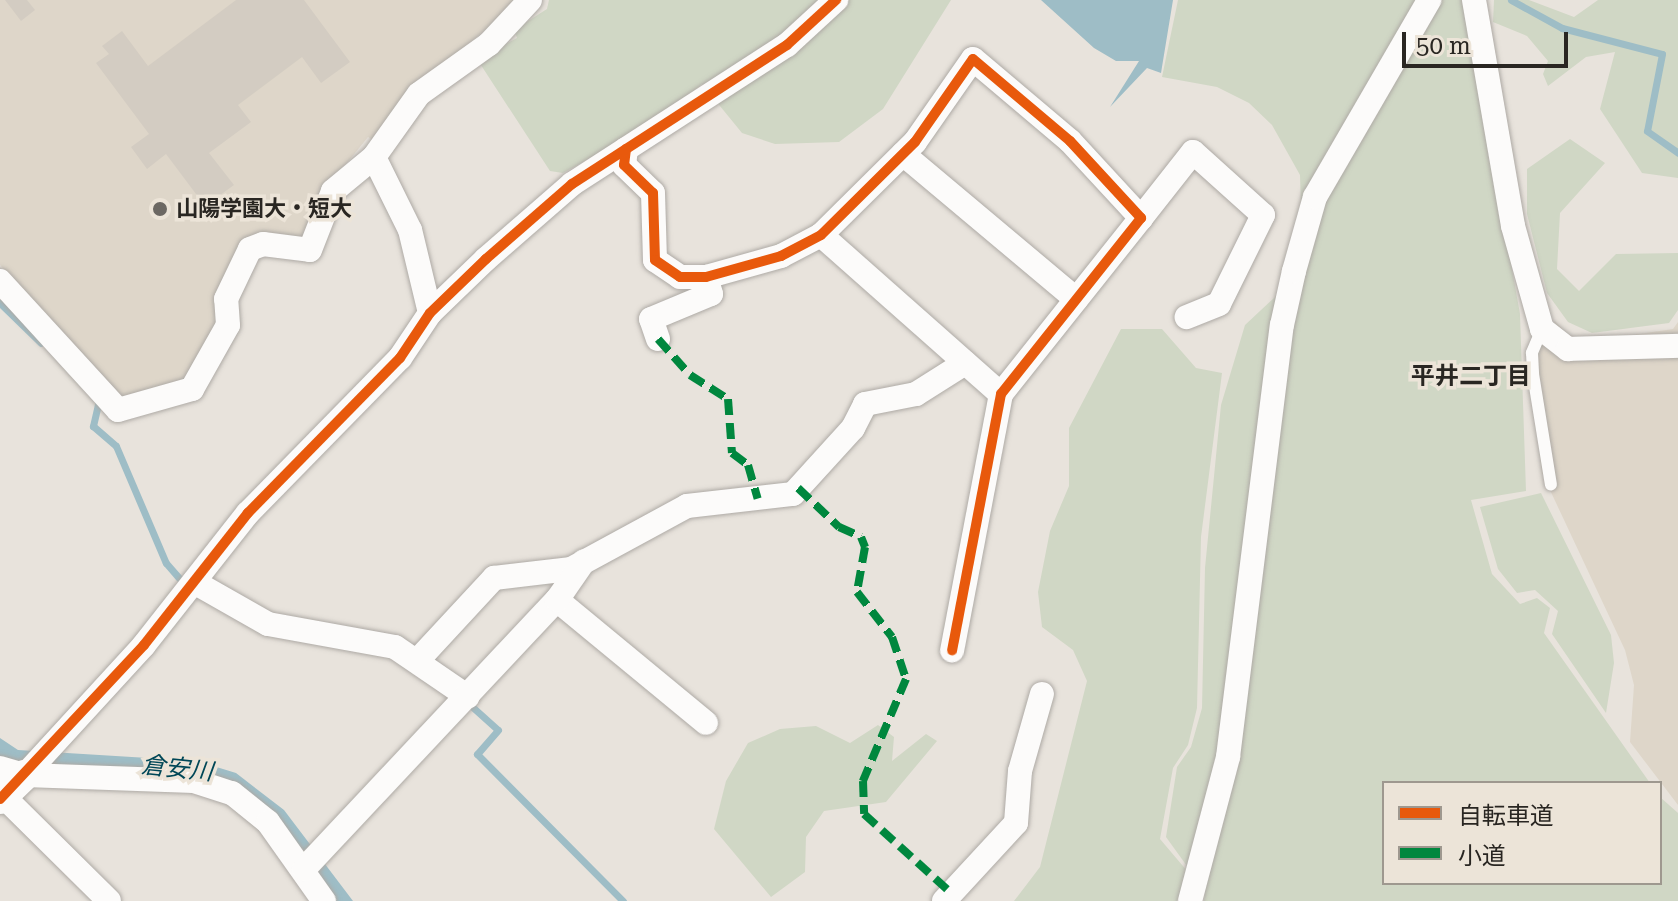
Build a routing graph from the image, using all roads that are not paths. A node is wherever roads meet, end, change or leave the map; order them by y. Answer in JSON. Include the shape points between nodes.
{"nodes":[{"id":1,"x":530,"y":0,"type":"edge"},
{"id":2,"x":836,"y":0,"type":"edge"},
{"id":3,"x":1429,"y":0,"type":"edge"},
{"id":4,"x":1474,"y":0,"type":"edge"},
{"id":5,"x":626,"y":149,"type":"junction"},
{"id":6,"x":903,"y":154,"type":"junction"},
{"id":7,"x":374,"y":157,"type":"junction"},
{"id":8,"x":1141,"y":218,"type":"junction"},
{"id":9,"x":821,"y":235,"type":"junction"},
{"id":10,"x":706,"y":277,"type":"junction"},
{"id":11,"x":0,"y":281,"type":"edge"},
{"id":12,"x":1076,"y":299,"type":"junction"},
{"id":13,"x":430,"y":313,"type":"junction"},
{"id":14,"x":1186,"y":317,"type":"dead end"},
{"id":15,"x":1542,"y":329,"type":"junction"},
{"id":16,"x":658,"y":339,"type":"dead end"},
{"id":17,"x":1678,"y":346,"type":"edge"},
{"id":18,"x":965,"y":363,"type":"junction"},
{"id":19,"x":1001,"y":394,"type":"junction"},
{"id":20,"x":1551,"y":485,"type":"dead end"},
{"id":21,"x":585,"y":560,"type":"junction"},
{"id":22,"x":194,"y":582,"type":"junction"},
{"id":23,"x":557,"y":600,"type":"junction"},
{"id":24,"x":952,"y":650,"type":"dead end"},
{"id":25,"x":418,"y":660,"type":"junction"},
{"id":26,"x":1042,"y":694,"type":"dead end"},
{"id":27,"x":465,"y":699,"type":"junction"},
{"id":28,"x":706,"y":723,"type":"dead end"},
{"id":29,"x":18,"y":776,"type":"edge"},
{"id":30,"x":311,"y":864,"type":"junction"},
{"id":31,"x":109,"y":901,"type":"edge"},
{"id":32,"x":324,"y":901,"type":"edge"},
{"id":33,"x":944,"y":901,"type":"edge"},
{"id":34,"x":1190,"y":901,"type":"edge"}],
"edges":[{"from":1,"to":7,"type":"street","via":[[489,44],[419,94]]},
{"from":2,"to":5,"type":"street","via":[[787,45]]},
{"from":3,"to":34,"type":"street","via":[[1315,197],[1294,271],[1282,325],[1228,757]]},
{"from":4,"to":15,"type":"street","via":[[1513,226]]},
{"from":5,"to":10,"type":"street","via":[[624,165],[653,193],[655,260],[672,275]]},
{"from":5,"to":13,"type":"street","via":[[572,184]]},
{"from":6,"to":8,"type":"street","via":[[973,59],[1070,141]]},
{"from":6,"to":9,"type":"street"},
{"from":6,"to":12,"type":"street"},
{"from":7,"to":11,"type":"street","via":[[333,191],[310,250],[263,244],[250,249],[226,299],[228,325],[192,389],[118,410]]},
{"from":7,"to":13,"type":"street","via":[[410,230]]},
{"from":8,"to":12,"type":"street"},
{"from":8,"to":14,"type":"street","via":[[1193,152],[1263,215],[1219,304]]},
{"from":9,"to":10,"type":"street","via":[[781,256]]},
{"from":9,"to":18,"type":"street"},
{"from":10,"to":16,"type":"street","via":[[711,294],[651,319]]},
{"from":12,"to":19,"type":"street"},
{"from":13,"to":22,"type":"street","via":[[400,358],[248,513]]},
{"from":15,"to":17,"type":"street","via":[[1568,349]]},
{"from":15,"to":20,"type":"lane","via":[[1532,353],[1533,374]]},
{"from":18,"to":19,"type":"street"},
{"from":18,"to":21,"type":"street","via":[[916,394],[865,404],[853,428],[793,494],[687,506]]},
{"from":19,"to":24,"type":"street"},
{"from":21,"to":23,"type":"street"},
{"from":21,"to":25,"type":"street","via":[[571,569],[494,578]]},
{"from":22,"to":25,"type":"street","via":[[268,624],[395,647]]},
{"from":22,"to":29,"type":"street"},
{"from":23,"to":27,"type":"street"},
{"from":23,"to":28,"type":"street"},
{"from":25,"to":27,"type":"street"},
{"from":26,"to":33,"type":"street","via":[[1020,771],[1016,823]]},
{"from":27,"to":30,"type":"street"},
{"from":29,"to":30,"type":"street","via":[[136,775],[214,786],[251,806]]},
{"from":29,"to":31,"type":"street"},
{"from":30,"to":32,"type":"street"}]}
